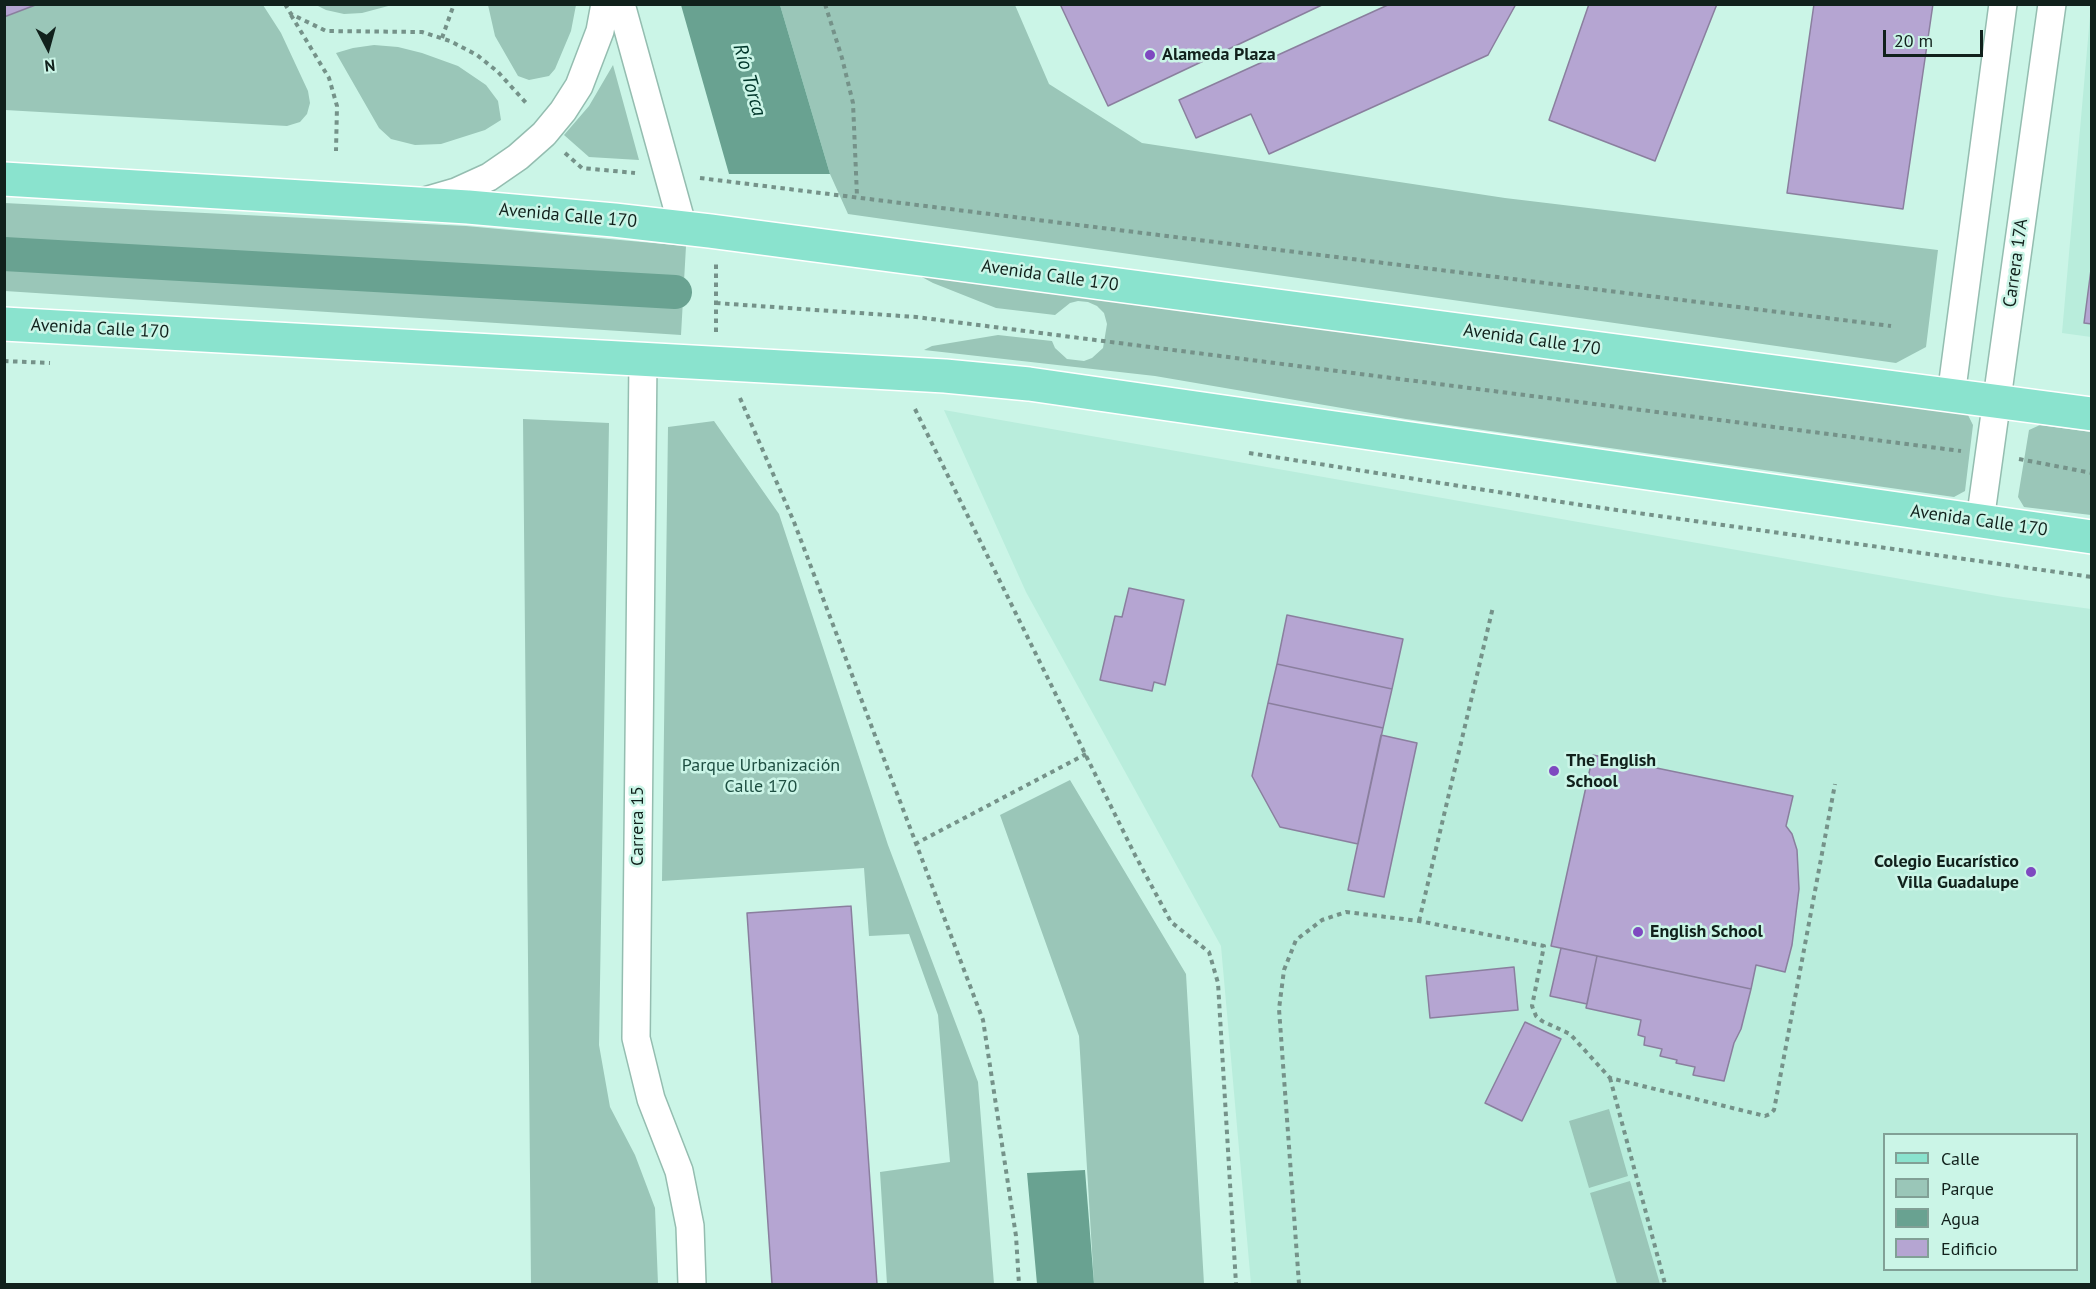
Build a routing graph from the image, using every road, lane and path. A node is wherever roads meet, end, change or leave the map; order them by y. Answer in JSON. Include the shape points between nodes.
{"nodes":[{"id":1,"x":285,"y":4,"type":"edge"},
{"id":2,"x":454,"y":4,"type":"edge"},
{"id":3,"x":605,"y":4,"type":"edge"},
{"id":4,"x":621,"y":4,"type":"edge"},
{"id":5,"x":825,"y":4,"type":"edge"},
{"id":6,"x":2003,"y":4,"type":"edge"},
{"id":7,"x":2052,"y":4,"type":"edge"},
{"id":8,"x":291,"y":14,"type":"junction"},
{"id":9,"x":442,"y":38,"type":"junction"},
{"id":10,"x":531,"y":108,"type":"dead end"},
{"id":11,"x":336,"y":151,"type":"dead end"},
{"id":12,"x":564,"y":153,"type":"dead end"},
{"id":13,"x":642,"y":173,"type":"dead end"},
{"id":14,"x":693,"y":177,"type":"dead end"},
{"id":15,"x":4,"y":179,"type":"edge"},
{"id":16,"x":857,"y":196,"type":"junction"},
{"id":17,"x":418,"y":204,"type":"junction"},
{"id":18,"x":683,"y":228,"type":"junction"},
{"id":19,"x":716,"y":260,"type":"dead end"},
{"id":20,"x":716,"y":303,"type":"junction"},
{"id":21,"x":4,"y":324,"type":"edge"},
{"id":22,"x":1891,"y":326,"type":"dead end"},
{"id":23,"x":716,"y":339,"type":"dead end"},
{"id":24,"x":643,"y":359,"type":"junction"},
{"id":25,"x":1951,"y":396,"type":"junction"},
{"id":26,"x":741,"y":400,"type":"dead end"},
{"id":27,"x":1997,"y":402,"type":"junction"},
{"id":28,"x":925,"y":408,"type":"dead end"},
{"id":29,"x":2091,"y":414,"type":"edge"},
{"id":30,"x":1242,"y":452,"type":"dead end"},
{"id":31,"x":1989,"y":455,"type":"junction"},
{"id":32,"x":2091,"y":473,"type":"edge"},
{"id":33,"x":1980,"y":521,"type":"junction"},
{"id":34,"x":2091,"y":537,"type":"edge"},
{"id":35,"x":2091,"y":578,"type":"edge"},
{"id":36,"x":1493,"y":606,"type":"dead end"},
{"id":37,"x":1086,"y":754,"type":"junction"},
{"id":38,"x":1835,"y":784,"type":"dead end"},
{"id":39,"x":915,"y":844,"type":"junction"},
{"id":40,"x":1419,"y":921,"type":"junction"},
{"id":41,"x":1610,"y":1078,"type":"junction"},
{"id":42,"x":692,"y":1284,"type":"edge"},
{"id":43,"x":1020,"y":1284,"type":"edge"},
{"id":44,"x":1236,"y":1284,"type":"edge"},
{"id":45,"x":1299,"y":1284,"type":"edge"},
{"id":46,"x":1665,"y":1284,"type":"edge"}],
"edges":[{"from":1,"to":8,"type":"path"},
{"from":2,"to":9,"type":"path"},
{"from":3,"to":17,"type":"street","via":[[600,31],[579,86],[544,134],[489,177]]},
{"from":4,"to":18,"type":"street"},
{"from":5,"to":16,"type":"path","via":[[853,103]]},
{"from":6,"to":25,"type":"street"},
{"from":7,"to":27,"type":"street","name":"Carrera 17A"},
{"from":8,"to":9,"type":"path","via":[[326,31],[422,32]]},
{"from":8,"to":11,"type":"path","via":[[329,78],[337,106]]},
{"from":9,"to":10,"type":"path","via":[[498,72]]},
{"from":12,"to":13,"type":"path","via":[[582,168]]},
{"from":14,"to":16,"type":"path"},
{"from":15,"to":17,"type":"main road","name":"Avenida Calle 170"},
{"from":16,"to":22,"type":"path"},
{"from":17,"to":18,"type":"main road","name":"Avenida Calle 170"},
{"from":18,"to":25,"type":"main road","name":"Avenida Calle 170"},
{"from":19,"to":20,"type":"path"},
{"from":20,"to":23,"type":"path"},
{"from":20,"to":31,"type":"path","via":[[915,316]]},
{"from":21,"to":24,"type":"main road","name":"Avenida Calle 170"},
{"from":24,"to":33,"type":"main road","name":"Avenida Calle 170","via":[[1029,384]]},
{"from":24,"to":42,"type":"street","name":"Carrera 15","via":[[636,1038],[651,1099],[679,1171],[690,1226]]},
{"from":25,"to":27,"type":"main road","name":"Avenida Calle 170"},
{"from":26,"to":39,"type":"path","via":[[794,522]]},
{"from":27,"to":29,"type":"main road","name":"Avenida Calle 170"},
{"from":27,"to":31,"type":"street","name":"Carrera 17A"},
{"from":28,"to":37,"type":"path","via":[[915,408]]},
{"from":30,"to":35,"type":"path"},
{"from":31,"to":32,"type":"path"},
{"from":31,"to":33,"type":"street","name":"Carrera 17A"},
{"from":33,"to":34,"type":"main road","name":"Avenida Calle 170"},
{"from":36,"to":40,"type":"path"},
{"from":37,"to":39,"type":"path"},
{"from":37,"to":44,"type":"path","via":[[1171,922],[1209,952],[1218,983]]},
{"from":38,"to":41,"type":"path","via":[[1774,1110],[1765,1116]]},
{"from":39,"to":43,"type":"path","via":[[983,1020]]},
{"from":40,"to":41,"type":"path","via":[[1544,946],[1533,1006],[1536,1016],[1570,1034]]},
{"from":40,"to":45,"type":"path","via":[[1346,912],[1322,920],[1296,940],[1284,970],[1279,1009]]},
{"from":41,"to":46,"type":"path"}]}
